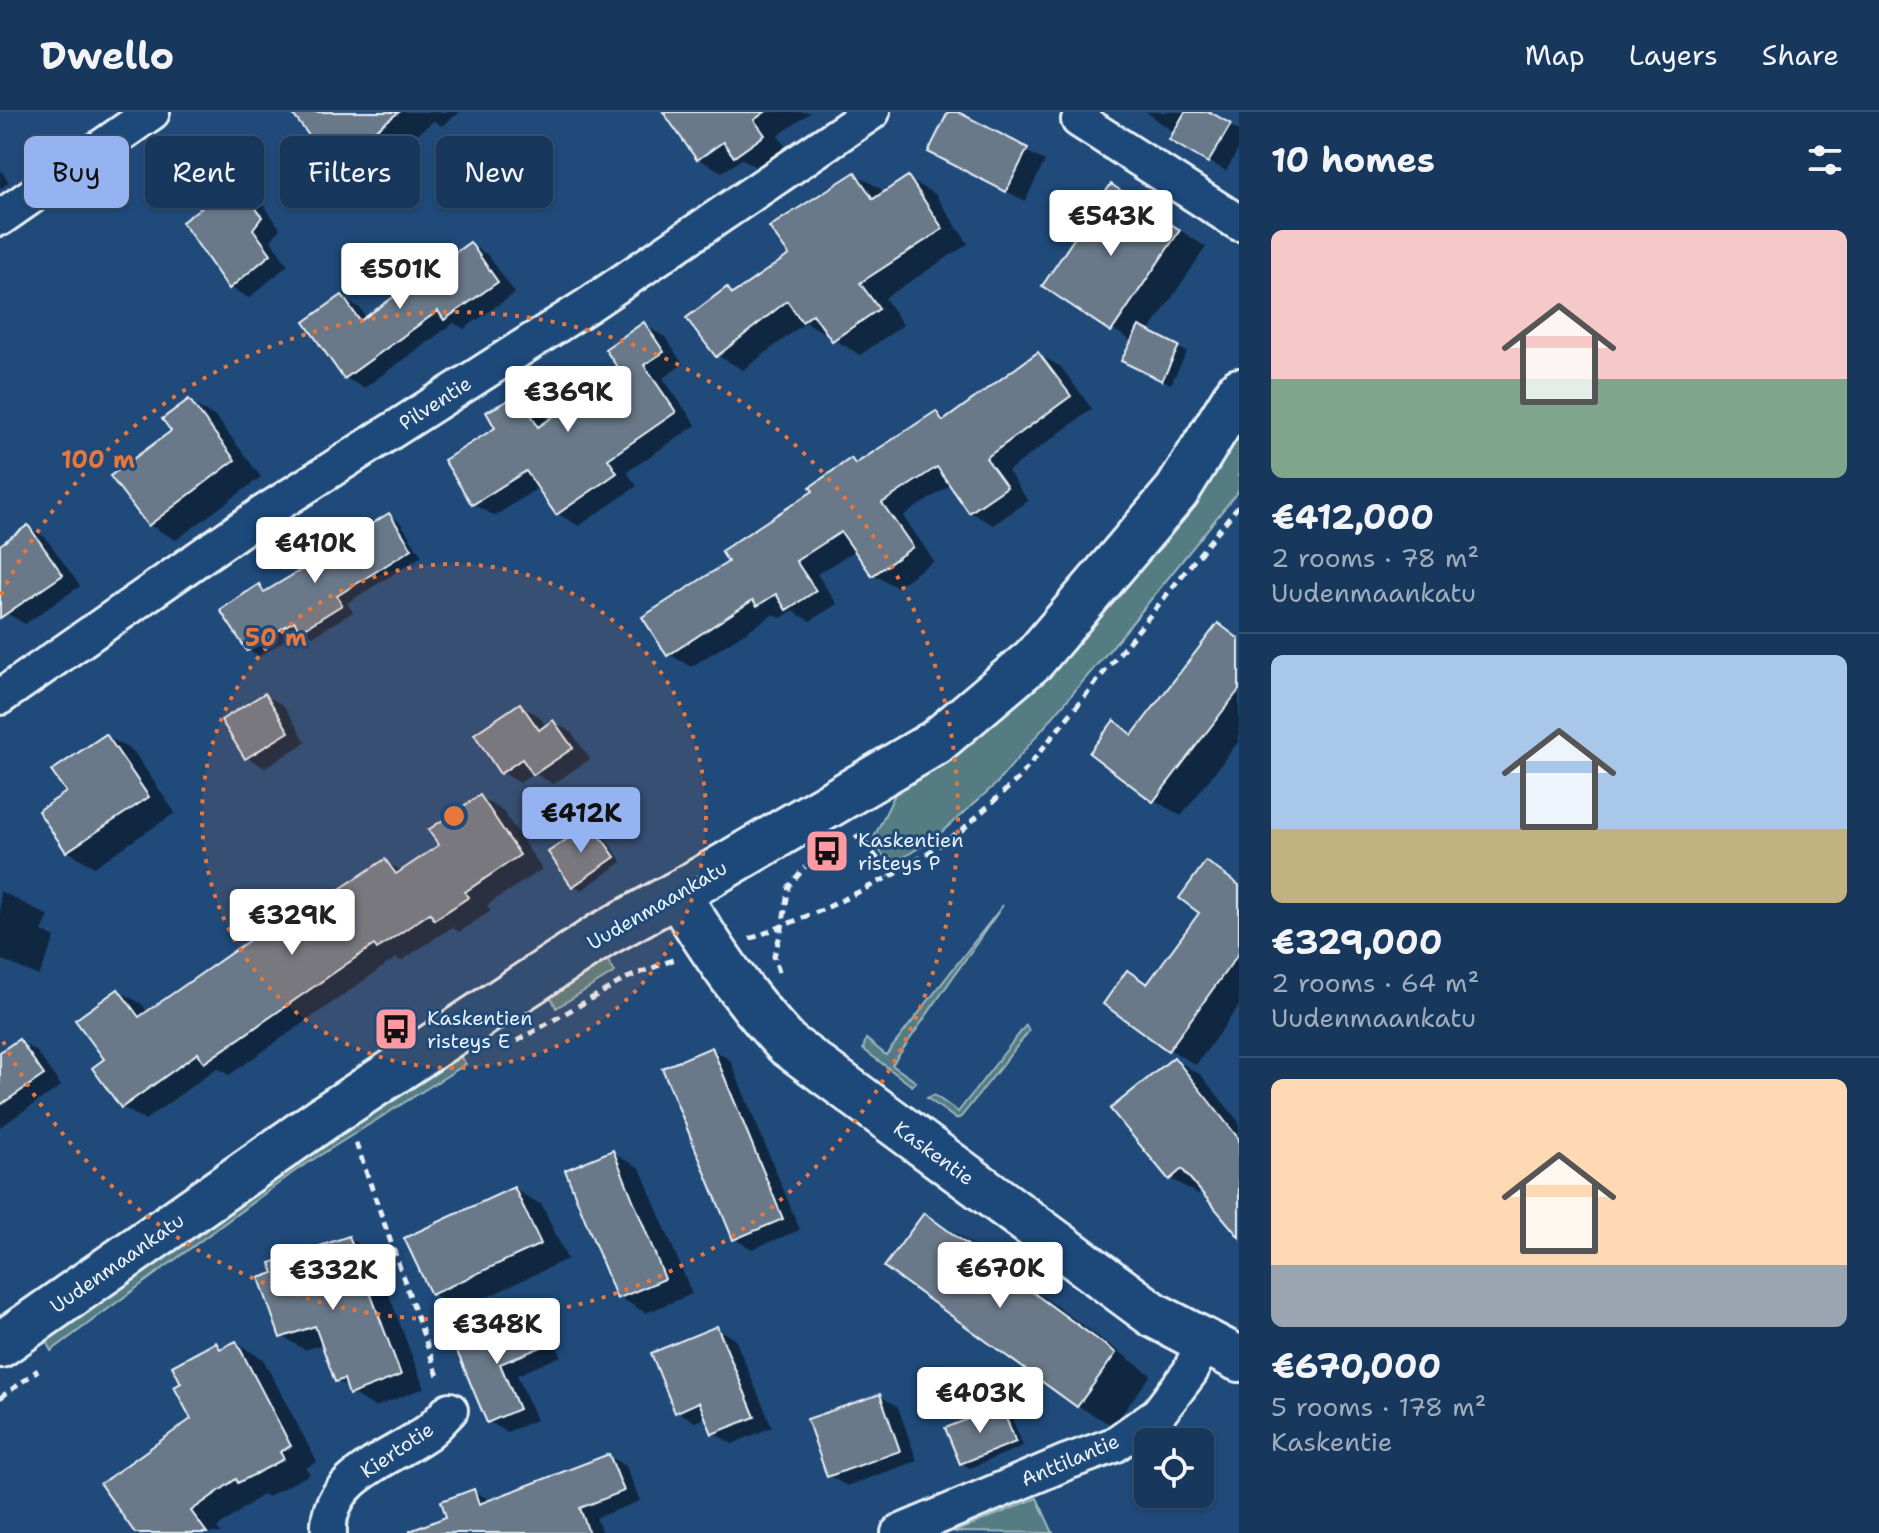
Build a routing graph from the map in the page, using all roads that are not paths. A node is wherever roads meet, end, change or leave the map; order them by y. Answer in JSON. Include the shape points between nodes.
{"nodes":[{"id":1,"x":152,"y":112,"type":"edge"},
{"id":2,"x":872,"y":112,"type":"edge"},
{"id":3,"x":1079,"y":120,"type":"dead end"},
{"id":4,"x":0,"y":218,"type":"edge"},
{"id":5,"x":1239,"y":223,"type":"edge"},
{"id":6,"x":1239,"y":391,"type":"edge"},
{"id":7,"x":0,"y":697,"type":"edge"},
{"id":8,"x":677,"y":894,"type":"junction"},
{"id":9,"x":0,"y":1345,"type":"edge"},
{"id":10,"x":1221,"y":1350,"type":"edge"},
{"id":11,"x":450,"y":1410,"type":"road end"},
{"id":12,"x":329,"y":1533,"type":"edge"},
{"id":13,"x":899,"y":1533,"type":"edge"}],
"edges":[{"from":1,"to":4,"type":"street"},
{"from":2,"to":7,"type":"street","name":"Pilventie","via":[[587,306],[265,512]]},
{"from":3,"to":5,"type":"street"},
{"from":6,"to":8,"type":"main road","name":"Uudenmaankatu","via":[[1177,491],[1034,659],[936,742]]},
{"from":8,"to":9,"type":"main road","name":"Uudenmaankatu","via":[[602,935],[325,1117]]},
{"from":8,"to":10,"type":"main road","name":"Kaskentie","via":[[764,1020],[787,1044],[1141,1306]]},
{"from":10,"to":13,"type":"street","name":"Anttilantie","via":[[1190,1372],[1158,1414],[1114,1445]]},
{"from":11,"to":12,"type":"street","name":"Kiertotie","via":[[430,1431],[364,1471],[339,1493],[328,1517]]}]}
